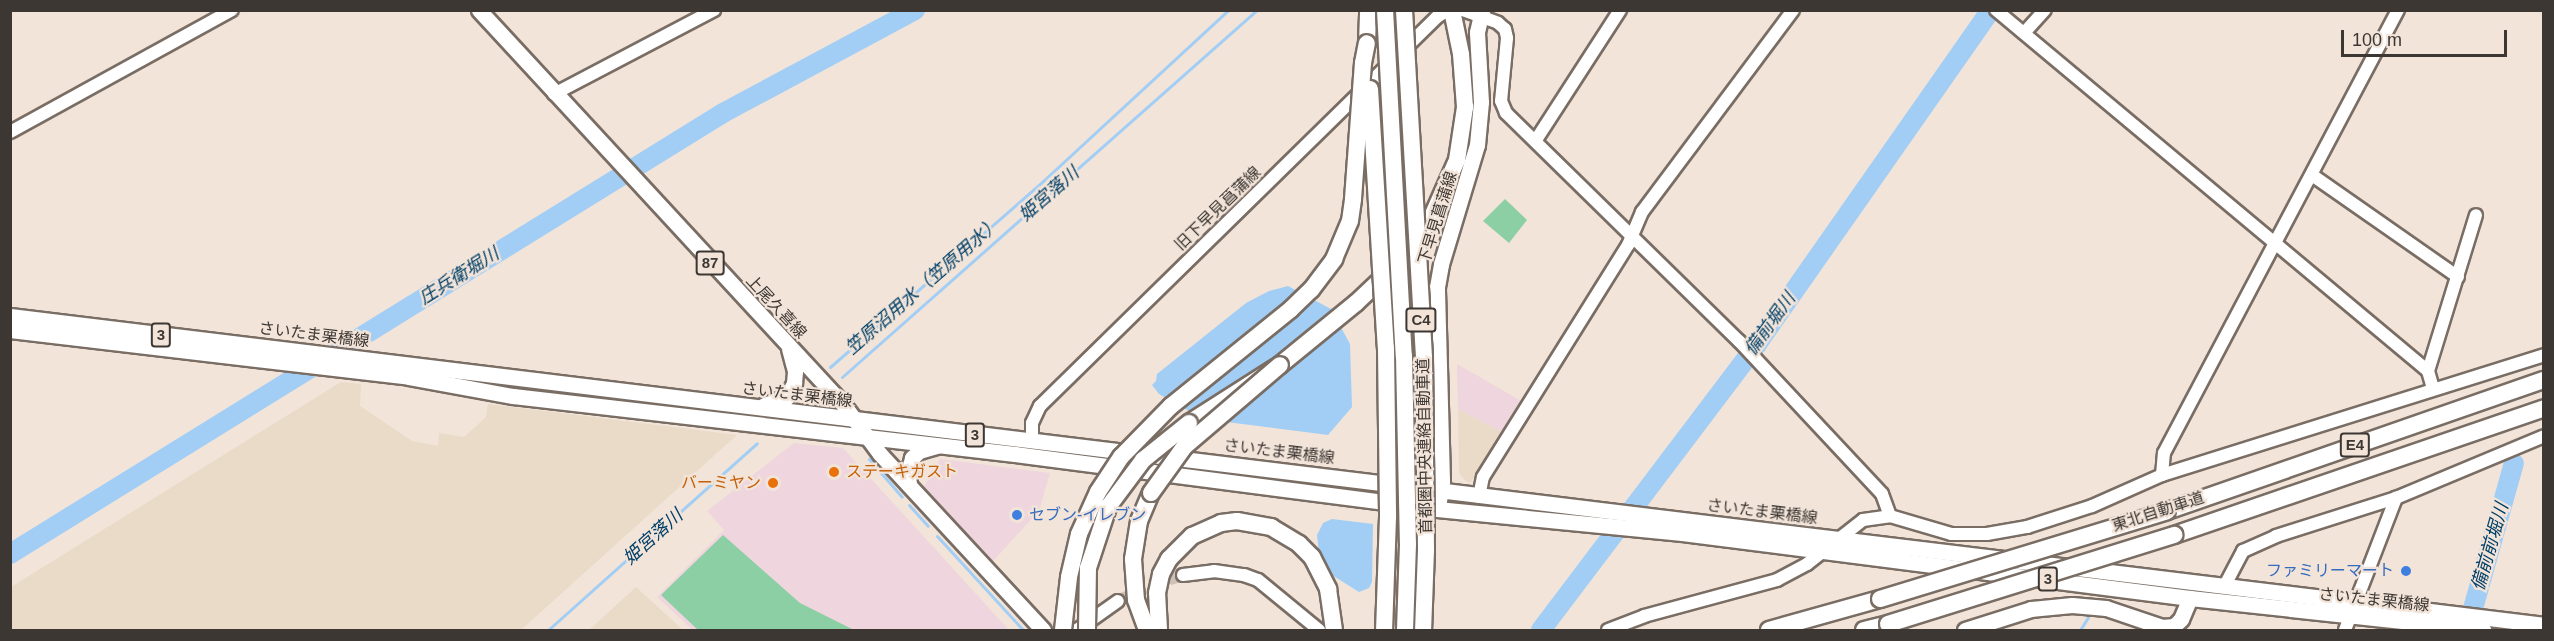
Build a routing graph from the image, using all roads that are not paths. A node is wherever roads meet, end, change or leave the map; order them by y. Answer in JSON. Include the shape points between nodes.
{"nodes":[{"id":1,"x":231,"y":10,"type":"edge"},
{"id":2,"x":479,"y":10,"type":"edge"},
{"id":3,"x":1368,"y":10,"type":"edge"},
{"id":4,"x":1385,"y":10,"type":"edge"},
{"id":5,"x":1404,"y":10,"type":"edge"},
{"id":6,"x":1450,"y":10,"type":"edge"},
{"id":7,"x":1463,"y":10,"type":"edge"},
{"id":8,"x":1620,"y":10,"type":"edge"},
{"id":9,"x":1793,"y":10,"type":"edge"},
{"id":10,"x":1996,"y":10,"type":"edge"},
{"id":11,"x":2044,"y":10,"type":"edge"},
{"id":12,"x":2398,"y":10,"type":"edge"},
{"id":13,"x":705,"y":13,"type":"edge"},
{"id":14,"x":1481,"y":13,"type":"edge"},
{"id":15,"x":2020,"y":30,"type":"junction"},
{"id":16,"x":1367,"y":43,"type":"junction"},
{"id":17,"x":554,"y":94,"type":"junction"},
{"id":18,"x":10,"y":132,"type":"edge"},
{"id":19,"x":1536,"y":140,"type":"junction"},
{"id":20,"x":2312,"y":175,"type":"junction"},
{"id":21,"x":2476,"y":216,"type":"dead end"},
{"id":22,"x":1633,"y":236,"type":"junction"},
{"id":23,"x":2275,"y":243,"type":"junction"},
{"id":24,"x":2458,"y":277,"type":"junction"},
{"id":25,"x":10,"y":316,"type":"edge"},
{"id":26,"x":10,"y":330,"type":"edge"},
{"id":27,"x":787,"y":346,"type":"junction"},
{"id":28,"x":2544,"y":355,"type":"edge"},
{"id":29,"x":1280,"y":365,"type":"junction"},
{"id":30,"x":2428,"y":371,"type":"junction"},
{"id":31,"x":2544,"y":381,"type":"edge"},
{"id":32,"x":2433,"y":389,"type":"junction"},
{"id":33,"x":746,"y":407,"type":"junction"},
{"id":34,"x":2544,"y":408,"type":"edge"},
{"id":35,"x":854,"y":420,"type":"junction"},
{"id":36,"x":866,"y":436,"type":"junction"},
{"id":37,"x":2544,"y":436,"type":"edge"},
{"id":38,"x":1032,"y":442,"type":"junction"},
{"id":39,"x":942,"y":445,"type":"junction"},
{"id":40,"x":2162,"y":475,"type":"junction"},
{"id":41,"x":909,"y":484,"type":"junction"},
{"id":42,"x":1441,"y":492,"type":"junction"},
{"id":43,"x":1479,"y":497,"type":"junction"},
{"id":44,"x":2396,"y":498,"type":"junction"},
{"id":45,"x":1437,"y":509,"type":"junction"},
{"id":46,"x":1890,"y":516,"type":"junction"},
{"id":47,"x":1839,"y":539,"type":"junction"},
{"id":48,"x":1825,"y":550,"type":"junction"},
{"id":49,"x":1183,"y":575,"type":"tunnel mouth"},
{"id":50,"x":2224,"y":587,"type":"junction"},
{"id":51,"x":2190,"y":598,"type":"junction"},
{"id":52,"x":1118,"y":601,"type":"tunnel mouth"},
{"id":53,"x":2353,"y":609,"type":"junction"},
{"id":54,"x":2544,"y":625,"type":"edge"},
{"id":55,"x":2483,"y":626,"type":"edge"},
{"id":56,"x":1043,"y":630,"type":"edge"},
{"id":57,"x":1063,"y":630,"type":"edge"},
{"id":58,"x":1077,"y":630,"type":"edge"},
{"id":59,"x":1087,"y":630,"type":"edge"},
{"id":60,"x":1148,"y":630,"type":"edge"},
{"id":61,"x":1159,"y":630,"type":"edge"},
{"id":62,"x":1319,"y":630,"type":"edge"},
{"id":63,"x":1334,"y":630,"type":"edge"},
{"id":64,"x":1384,"y":630,"type":"edge"},
{"id":65,"x":1405,"y":630,"type":"edge"},
{"id":66,"x":1423,"y":630,"type":"edge"},
{"id":67,"x":1608,"y":630,"type":"edge"},
{"id":68,"x":1769,"y":630,"type":"edge"},
{"id":69,"x":1864,"y":630,"type":"edge"},
{"id":70,"x":1965,"y":630,"type":"edge"},
{"id":71,"x":2344,"y":630,"type":"edge"}],
"edges":[{"from":1,"to":18,"type":"street"},
{"from":2,"to":17,"type":"main road","name":"上尾久喜線","number":"87"},
{"from":3,"to":16,"type":"highway"},
{"from":4,"to":65,"type":"highway","name":"首都圏中央連絡自動車道","number":"C4","bridge":true,"via":[[1404,356],[1408,544]]},
{"from":5,"to":66,"type":"highway","name":"首都圏中央連絡自動車道","number":"C4","bridge":true,"via":[[1424,358]]},
{"from":6,"to":29,"type":"highway","bridge":true,"via":[[1461,54],[1465,107],[1457,160],[1446,189],[1417,240],[1390,271]]},
{"from":6,"to":38,"type":"street","name":"旧下早見菖蒲線","via":[[1429,25],[1040,406],[1033,417]]},
{"from":7,"to":14,"type":"street"},
{"from":8,"to":19,"type":"street"},
{"from":9,"to":22,"type":"street","via":[[1642,212]]},
{"from":10,"to":15,"type":"street"},
{"from":11,"to":15,"type":"street"},
{"from":12,"to":20,"type":"street"},
{"from":13,"to":17,"type":"street"},
{"from":14,"to":19,"type":"street","via":[[1505,28],[1501,105]]},
{"from":14,"to":42,"type":"main road","name":"下早見菖蒲線","via":[[1477,39],[1481,102],[1477,145],[1437,287]]},
{"from":15,"to":23,"type":"street"},
{"from":16,"to":57,"type":"highway","bridge":true,"via":[[1350,221],[1334,260],[1311,290],[1171,406],[1133,442],[1108,474],[1079,534]]},
{"from":16,"to":64,"type":"highway","bridge":true,"via":[[1386,348],[1388,517]]},
{"from":17,"to":27,"type":"main road","name":"上尾久喜線","number":"87"},
{"from":19,"to":22,"type":"street"},
{"from":20,"to":23,"type":"street"},
{"from":20,"to":24,"type":"street"},
{"from":21,"to":24,"type":"street"},
{"from":22,"to":43,"type":"street","via":[[1483,477]]},
{"from":22,"to":46,"type":"street","via":[[1764,366],[1882,494]]},
{"from":23,"to":30,"type":"street"},
{"from":23,"to":40,"type":"street","via":[[2164,453]]},
{"from":24,"to":30,"type":"street"},
{"from":25,"to":33,"type":"main road","name":"さいたま栗橋線","number":"3"},
{"from":26,"to":36,"type":"main road","name":"さいたま栗橋線","number":"3","via":[[409,377],[513,396]]},
{"from":27,"to":33,"type":"main road","via":[[795,371],[790,392],[780,401]]},
{"from":27,"to":35,"type":"main road","name":"上尾久喜線","number":"87"},
{"from":28,"to":32,"type":"street"},
{"from":29,"to":59,"type":"highway","bridge":true,"via":[[1159,446],[1118,491],[1090,558]]},
{"from":29,"to":60,"type":"highway","bridge":true,"via":[[1184,447],[1151,493],[1139,522],[1133,559],[1136,600]]},
{"from":30,"to":32,"type":"street"},
{"from":31,"to":68,"type":"highway","name":"東北自動車道","number":"E4","bridge":true,"via":[[2167,511]]},
{"from":32,"to":40,"type":"street"},
{"from":33,"to":35,"type":"main road","name":"さいたま栗橋線","number":"3"},
{"from":34,"to":69,"type":"highway","name":"東北自動車道","number":"E4","bridge":true,"via":[[2174,536]]},
{"from":35,"to":36,"type":"main road","name":"上尾久喜線","number":"87"},
{"from":35,"to":38,"type":"main road","name":"さいたま栗橋線","number":"3"},
{"from":36,"to":39,"type":"main road","name":"さいたま栗橋線","number":"3"},
{"from":36,"to":41,"type":"main road","name":"上尾久喜線","number":"87"},
{"from":37,"to":44,"type":"street"},
{"from":38,"to":42,"type":"main road","name":"さいたま栗橋線","number":"3"},
{"from":39,"to":41,"type":"main road","via":[[919,451],[912,458]]},
{"from":39,"to":45,"type":"main road","name":"さいたま栗橋線","number":"3"},
{"from":40,"to":46,"type":"street","via":[[2077,512],[1987,534],[1937,532]]},
{"from":41,"to":56,"type":"main road","name":"上尾久喜線","number":"87"},
{"from":42,"to":43,"type":"main road","name":"さいたま栗橋線","number":"3"},
{"from":42,"to":45,"type":"main road","name":"下早見菖蒲線"},
{"from":43,"to":47,"type":"main road","name":"さいたま栗橋線","number":"3"},
{"from":44,"to":50,"type":"street","via":[[2243,550]]},
{"from":44,"to":53,"type":"street"},
{"from":45,"to":48,"type":"main road","name":"さいたま栗橋線","number":"3"},
{"from":46,"to":47,"type":"street","via":[[1863,520]]},
{"from":47,"to":48,"type":"street"},
{"from":47,"to":50,"type":"main road","name":"さいたま栗橋線","number":"3"},
{"from":48,"to":51,"type":"main road","name":"さいたま栗橋線","number":"3"},
{"from":48,"to":67,"type":"street","via":[[1777,580],[1644,616]]},
{"from":49,"to":62,"type":"street","via":[[1214,571],[1258,580]]},
{"from":50,"to":53,"type":"main road","name":"さいたま栗橋線","number":"3"},
{"from":51,"to":53,"type":"main road","name":"さいたま栗橋線","number":"3"},
{"from":51,"to":70,"type":"main road","via":[[2174,626],[2162,627],[2106,608],[2072,605],[2031,609]]},
{"from":52,"to":58,"type":"street"},
{"from":53,"to":55,"type":"main road","name":"さいたま栗橋線","number":"3"},
{"from":53,"to":71,"type":"street"},
{"from":54,"to":55,"type":"main road","name":"さいたま栗橋線","number":"3"},
{"from":61,"to":63,"type":"highway","via":[[1157,593],[1169,559],[1192,536],[1221,523],[1254,522],[1271,526],[1312,557],[1332,607]]}]}
